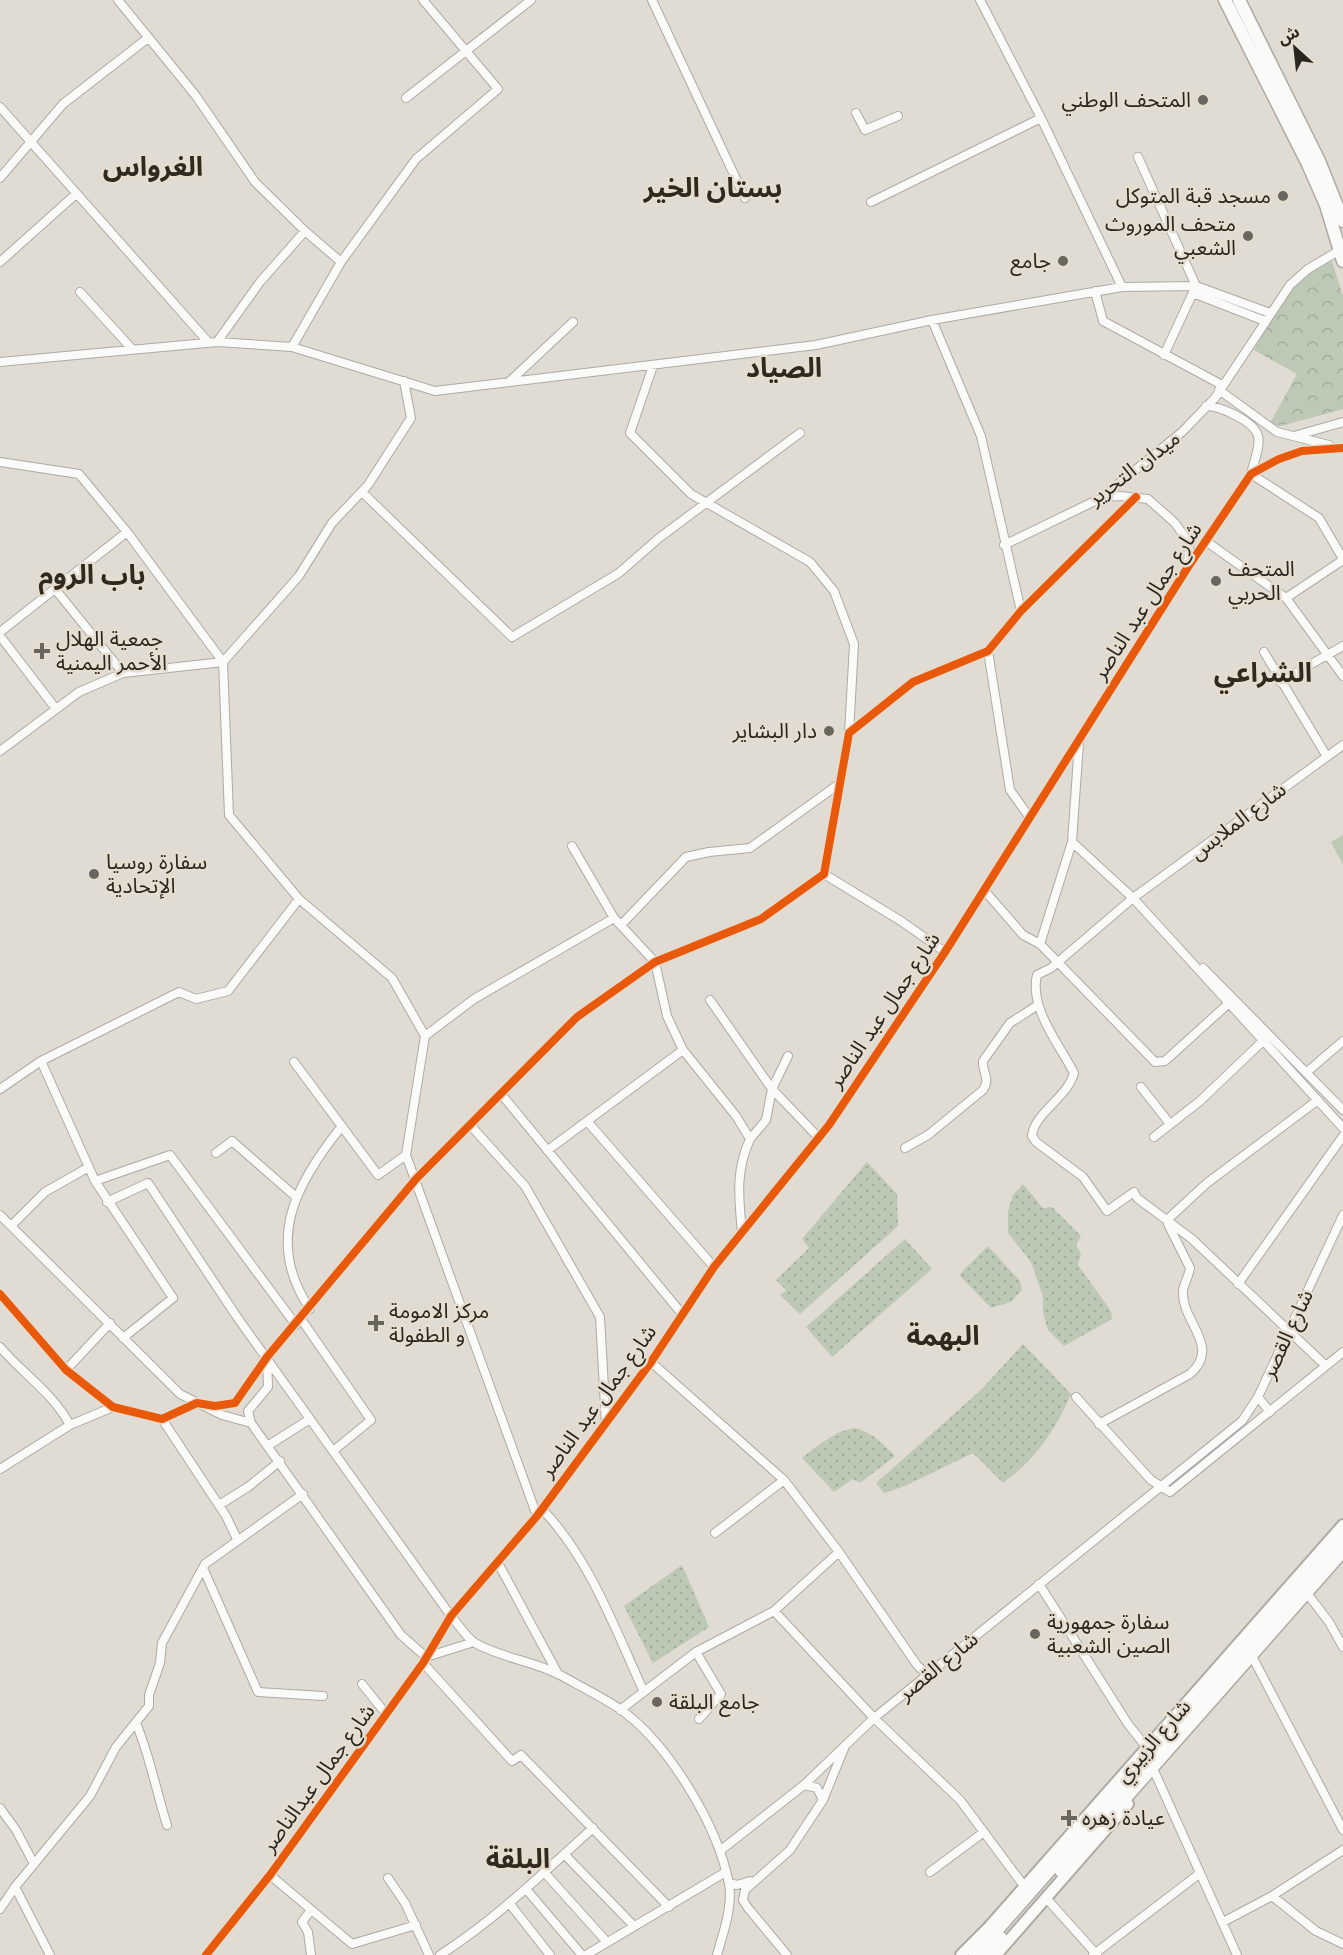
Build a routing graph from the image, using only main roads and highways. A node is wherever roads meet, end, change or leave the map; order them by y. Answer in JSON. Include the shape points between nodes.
{"nodes":[{"id":1,"x":1239,"y":0,"type":"edge"},
{"id":2,"x":1225,"y":3,"type":"edge"},
{"id":3,"x":1343,"y":220,"type":"edge"},
{"id":4,"x":1341,"y":256,"type":"edge"},
{"id":5,"x":1343,"y":1525,"type":"edge"},
{"id":6,"x":1343,"y":1536,"type":"edge"},
{"id":7,"x":1342,"y":1553,"type":"edge"},
{"id":8,"x":1306,"y":1592,"type":"junction"},
{"id":9,"x":1150,"y":1750,"type":"junction"},
{"id":10,"x":1067,"y":1857,"type":"junction"},
{"id":11,"x":961,"y":1955,"type":"edge"},
{"id":12,"x":975,"y":1955,"type":"edge"},
{"id":13,"x":986,"y":1955,"type":"edge"},
{"id":14,"x":996,"y":1955,"type":"edge"}],
"edges":[{"from":1,"to":3,"type":"main road","via":[[1319,161]]},
{"from":2,"to":4,"type":"main road","via":[[1308,164],[1326,205]]},
{"from":5,"to":9,"type":"main road","name":"شارع الزبيري"},
{"from":6,"to":9,"type":"main road","name":"شارع الزبيري"},
{"from":7,"to":8,"type":"main road","name":"شارع الزبيري"},
{"from":8,"to":10,"type":"main road","name":"شارع الزبيري"},
{"from":8,"to":10,"type":"main road","name":"شارع الزبيري","via":[[1307,1598],[1155,1773]]},
{"from":9,"to":10,"type":"main road","name":"شارع الزبيري"},
{"from":10,"to":11,"type":"main road","name":"شارع الزبيري","via":[[1024,1886]]},
{"from":10,"to":12,"type":"main road","name":"شارع الزبيري"},
{"from":10,"to":13,"type":"main road","name":"شارع الزبيري"},
{"from":10,"to":14,"type":"main road","name":"شارع الزبيري","via":[[1047,1899]]}]}
